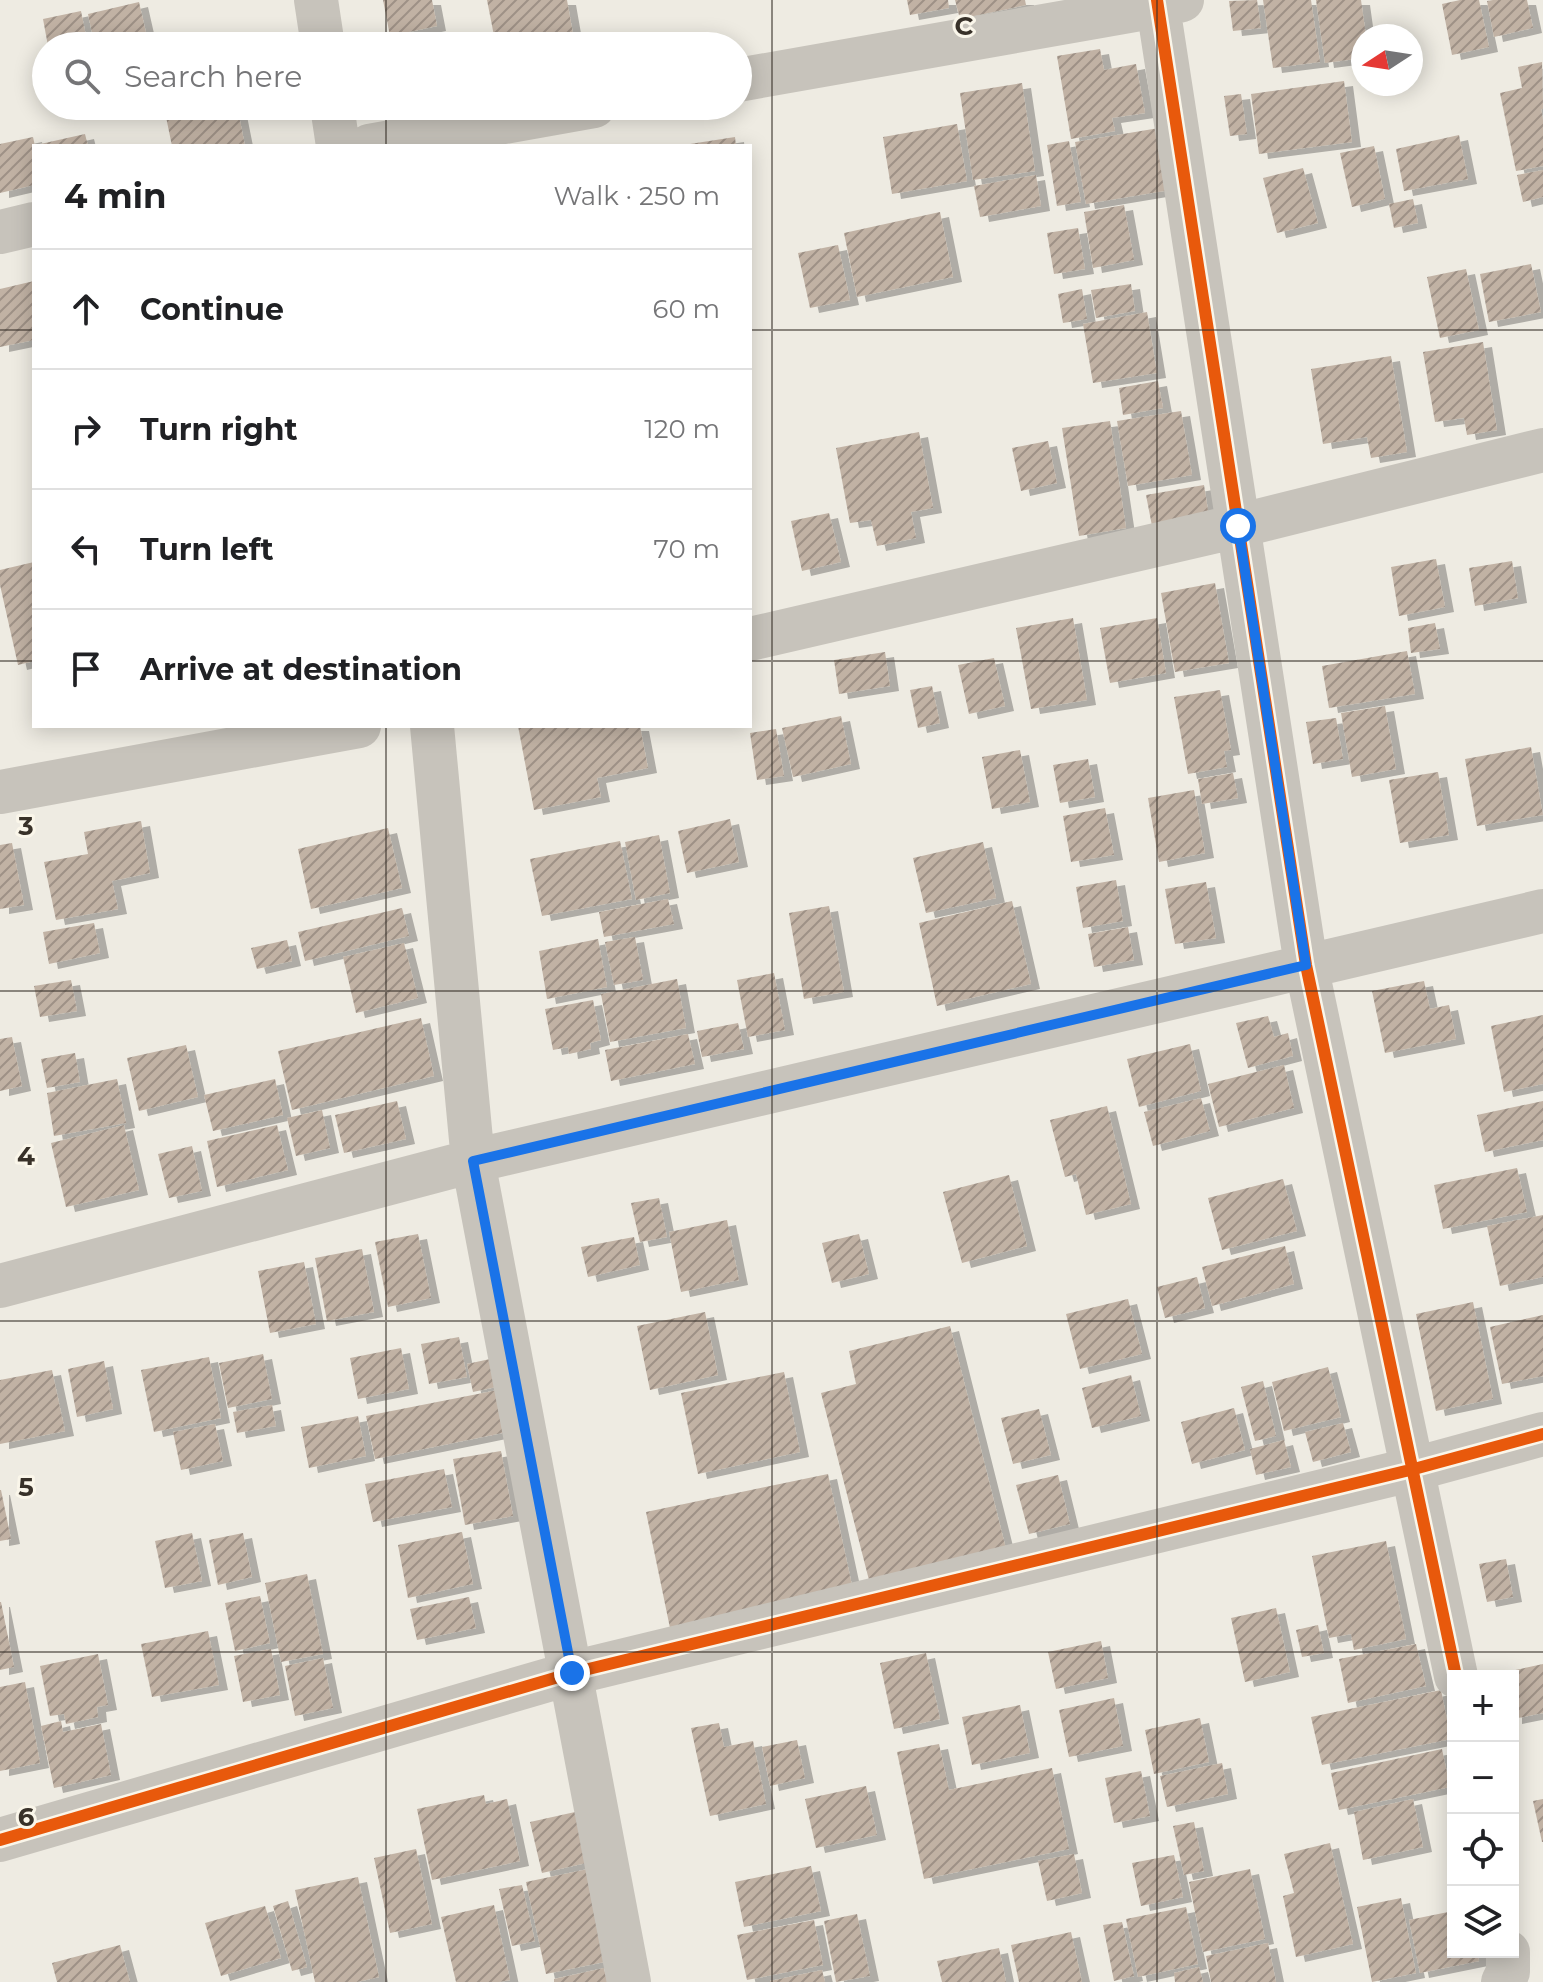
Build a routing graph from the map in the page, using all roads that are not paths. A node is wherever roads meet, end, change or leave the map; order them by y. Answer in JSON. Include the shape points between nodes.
{"nodes":[{"id":1,"x":316,"y":0,"type":"edge"},
{"id":2,"x":1165,"y":2,"type":"edge"},
{"id":3,"x":321,"y":32,"type":"edge"},
{"id":4,"x":752,"y":77,"type":"edge"},
{"id":5,"x":334,"y":120,"type":"edge"},
{"id":6,"x":515,"y":120,"type":"edge"},
{"id":7,"x":338,"y":144,"type":"edge"},
{"id":8,"x":380,"y":144,"type":"edge"},
{"id":9,"x":32,"y":224,"type":"edge"},
{"id":10,"x":0,"y":232,"type":"edge"},
{"id":11,"x":1543,"y":450,"type":"edge"},
{"id":12,"x":1238,"y":526,"type":"junction"},
{"id":13,"x":752,"y":639,"type":"edge"},
{"id":14,"x":348,"y":728,"type":"edge"},
{"id":15,"x":432,"y":728,"type":"edge"},
{"id":16,"x":0,"y":792,"type":"edge"},
{"id":17,"x":1543,"y":911,"type":"edge"},
{"id":18,"x":1306,"y":965,"type":"junction"},
{"id":19,"x":473,"y":1161,"type":"junction"},
{"id":20,"x":0,"y":1286,"type":"edge"},
{"id":21,"x":1543,"y":1434,"type":"edge"},
{"id":22,"x":1414,"y":1469,"type":"junction"},
{"id":23,"x":1455,"y":1670,"type":"edge"},
{"id":24,"x":572,"y":1673,"type":"junction"},
{"id":25,"x":0,"y":1840,"type":"edge"},
{"id":26,"x":1508,"y":1958,"type":"edge"},
{"id":27,"x":629,"y":1982,"type":"edge"},
{"id":28,"x":1503,"y":1982,"type":"edge"}],
"edges":[{"from":1,"to":3,"type":"street"},
{"from":2,"to":4,"type":"street"},
{"from":2,"to":12,"type":"street"},
{"from":5,"to":7,"type":"street"},
{"from":6,"to":8,"type":"street"},
{"from":9,"to":10,"type":"street"},
{"from":11,"to":12,"type":"street"},
{"from":12,"to":13,"type":"street"},
{"from":12,"to":18,"type":"street"},
{"from":14,"to":16,"type":"street"},
{"from":15,"to":19,"type":"street"},
{"from":17,"to":18,"type":"street"},
{"from":18,"to":19,"type":"street"},
{"from":18,"to":22,"type":"street"},
{"from":19,"to":20,"type":"street"},
{"from":19,"to":24,"type":"street"},
{"from":21,"to":22,"type":"street"},
{"from":22,"to":23,"type":"street"},
{"from":22,"to":24,"type":"street"},
{"from":24,"to":25,"type":"street"},
{"from":24,"to":27,"type":"street"},
{"from":26,"to":28,"type":"street"}]}
